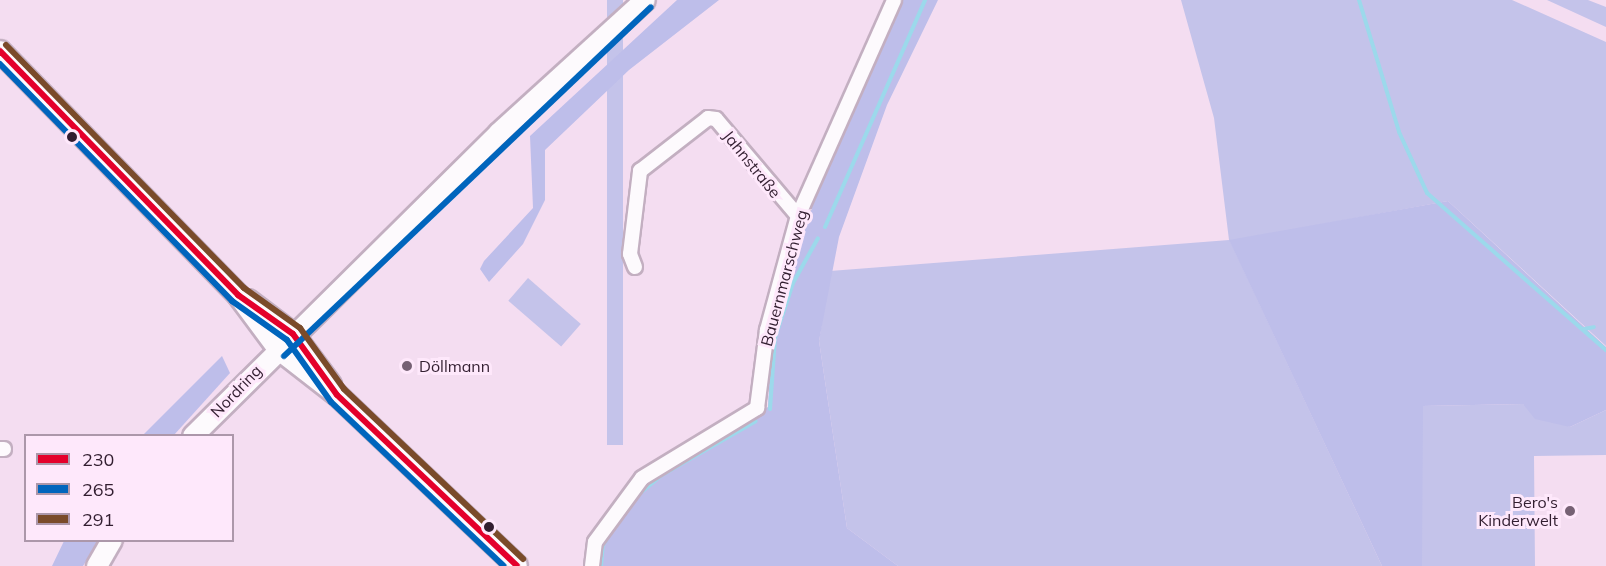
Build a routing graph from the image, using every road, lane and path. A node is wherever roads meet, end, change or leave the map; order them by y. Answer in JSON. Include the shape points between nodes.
{"nodes":[{"id":1,"x":645,"y":0,"type":"edge"},
{"id":2,"x":894,"y":0,"type":"edge"},
{"id":3,"x":0,"y":51,"type":"edge"},
{"id":4,"x":798,"y":216,"type":"junction"},
{"id":5,"x":635,"y":267,"type":"dead end"},
{"id":6,"x":238,"y":294,"type":"junction"},
{"id":7,"x":293,"y":334,"type":"junction"},
{"id":8,"x":278,"y":349,"type":"junction"},
{"id":9,"x":337,"y":394,"type":"junction"},
{"id":10,"x":194,"y":434,"type":"edge"},
{"id":11,"x":111,"y":542,"type":"edge"},
{"id":12,"x":97,"y":566,"type":"edge"},
{"id":13,"x":517,"y":566,"type":"edge"},
{"id":14,"x":592,"y":566,"type":"edge"}],
"edges":[{"from":1,"to":7,"type":"street","name":"Nordring"},
{"from":2,"to":4,"type":"street","name":"Bauernmarschweg"},
{"from":3,"to":6,"type":"street"},
{"from":4,"to":5,"type":"street","name":"Jahnstraße","via":[[716,120],[708,118],[638,176],[630,254]]},
{"from":4,"to":14,"type":"street","name":"Bauernmarschweg","via":[[767,330],[757,408],[642,478],[595,542]]},
{"from":6,"to":7,"type":"street"},
{"from":6,"to":8,"type":"street"},
{"from":7,"to":8,"type":"street","name":"Nordring"},
{"from":7,"to":9,"type":"street"},
{"from":8,"to":9,"type":"street"},
{"from":8,"to":10,"type":"street","name":"Nordring"},
{"from":9,"to":13,"type":"street"},
{"from":11,"to":12,"type":"street"}]}
